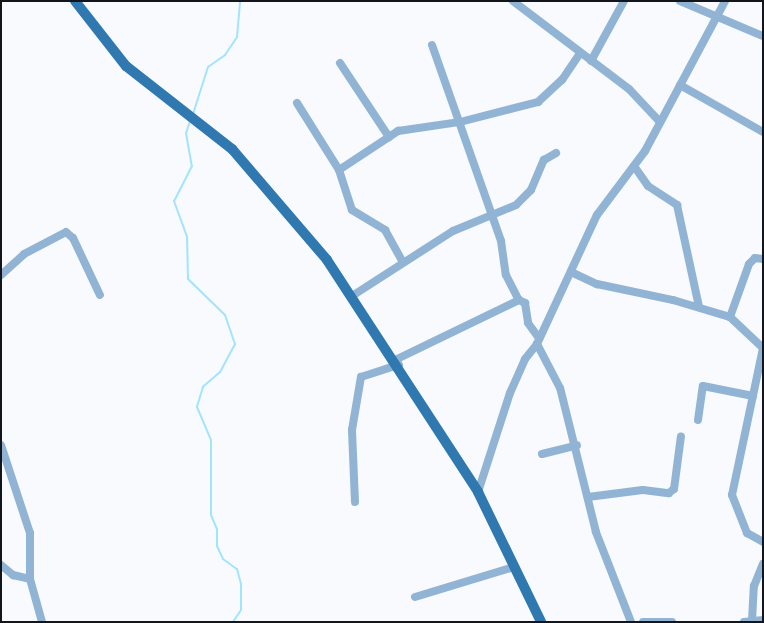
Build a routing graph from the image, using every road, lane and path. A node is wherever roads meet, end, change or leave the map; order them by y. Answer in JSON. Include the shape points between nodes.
{"nodes":[{"id":1,"x":75,"y":1,"type":"edge"},
{"id":2,"x":513,"y":1,"type":"edge"},
{"id":3,"x":624,"y":1,"type":"edge"},
{"id":4,"x":680,"y":1,"type":"edge"},
{"id":5,"x":725,"y":1,"type":"edge"},
{"id":6,"x":714,"y":18,"type":"junction"},
{"id":7,"x":763,"y":36,"type":"edge"},
{"id":8,"x":432,"y":45,"type":"dead end"},
{"id":9,"x":580,"y":53,"type":"junction"},
{"id":10,"x":591,"y":61,"type":"junction"},
{"id":11,"x":340,"y":63,"type":"dead end"},
{"id":12,"x":680,"y":85,"type":"junction"},
{"id":13,"x":297,"y":103,"type":"dead end"},
{"id":14,"x":460,"y":122,"type":"junction"},
{"id":15,"x":660,"y":122,"type":"junction"},
{"id":16,"x":763,"y":132,"type":"edge"},
{"id":17,"x":389,"y":137,"type":"junction"},
{"id":18,"x":556,"y":153,"type":"dead end"},
{"id":19,"x":634,"y":166,"type":"junction"},
{"id":20,"x":339,"y":170,"type":"junction"},
{"id":21,"x":489,"y":214,"type":"junction"},
{"id":22,"x":763,"y":259,"type":"edge"},
{"id":23,"x":402,"y":261,"type":"junction"},
{"id":24,"x":571,"y":272,"type":"junction"},
{"id":25,"x":1,"y":275,"type":"edge"},
{"id":26,"x":100,"y":295,"type":"dead end"},
{"id":27,"x":352,"y":296,"type":"junction"},
{"id":28,"x":518,"y":300,"type":"junction"},
{"id":29,"x":699,"y":307,"type":"junction"},
{"id":30,"x":730,"y":318,"type":"junction"},
{"id":31,"x":538,"y":341,"type":"junction"},
{"id":32,"x":763,"y":348,"type":"edge"},
{"id":33,"x":397,"y":363,"type":"junction"},
{"id":34,"x":753,"y":396,"type":"junction"},
{"id":35,"x":698,"y":420,"type":"dead end"},
{"id":36,"x":681,"y":436,"type":"dead end"},
{"id":37,"x":1,"y":445,"type":"edge"},
{"id":38,"x":577,"y":445,"type":"junction"},
{"id":39,"x":542,"y":454,"type":"dead end"},
{"id":40,"x":478,"y":492,"type":"junction"},
{"id":41,"x":588,"y":497,"type":"junction"},
{"id":42,"x":356,"y":502,"type":"dead end"},
{"id":43,"x":763,"y":542,"type":"edge"},
{"id":44,"x":763,"y":564,"type":"edge"},
{"id":45,"x":1,"y":565,"type":"edge"},
{"id":46,"x":514,"y":567,"type":"junction"},
{"id":47,"x":30,"y":579,"type":"junction"},
{"id":48,"x":415,"y":597,"type":"dead end"},
{"id":49,"x":763,"y":620,"type":"edge"},
{"id":50,"x":748,"y":621,"type":"edge"},
{"id":51,"x":42,"y":622,"type":"edge"},
{"id":52,"x":541,"y":622,"type":"edge"},
{"id":53,"x":631,"y":622,"type":"edge"},
{"id":54,"x":643,"y":622,"type":"edge"},
{"id":55,"x":672,"y":622,"type":"edge"}],
"edges":[{"from":1,"to":27,"type":"main road","via":[[126,66],[204,127],[251,169]]},
{"from":2,"to":9,"type":"street"},
{"from":3,"to":10,"type":"street"},
{"from":4,"to":6,"type":"street"},
{"from":5,"to":6,"type":"street"},
{"from":6,"to":7,"type":"street"},
{"from":6,"to":12,"type":"street"},
{"from":8,"to":14,"type":"street"},
{"from":9,"to":10,"type":"street"},
{"from":9,"to":14,"type":"street","via":[[562,80],[538,102]]},
{"from":10,"to":15,"type":"street","via":[[629,89]]},
{"from":11,"to":17,"type":"street"},
{"from":12,"to":15,"type":"street"},
{"from":12,"to":16,"type":"street"},
{"from":13,"to":20,"type":"street"},
{"from":14,"to":17,"type":"street","via":[[408,128]]},
{"from":14,"to":21,"type":"street"},
{"from":15,"to":19,"type":"street"},
{"from":17,"to":20,"type":"street"},
{"from":18,"to":21,"type":"street","via":[[544,160],[524,198]]},
{"from":19,"to":24,"type":"street","via":[[597,215]]},
{"from":19,"to":29,"type":"street","via":[[648,186],[677,205],[690,250]]},
{"from":20,"to":23,"type":"street","via":[[352,210],[385,230]]},
{"from":21,"to":23,"type":"street"},
{"from":21,"to":28,"type":"street","via":[[501,241],[506,276]]},
{"from":22,"to":30,"type":"street","via":[[755,258],[749,264]]},
{"from":23,"to":27,"type":"street"},
{"from":24,"to":29,"type":"street","via":[[597,284]]},
{"from":24,"to":31,"type":"street"},
{"from":25,"to":26,"type":"street","via":[[24,254],[66,232],[73,238]]},
{"from":27,"to":33,"type":"main road"},
{"from":28,"to":31,"type":"street","via":[[525,302],[528,323]]},
{"from":28,"to":33,"type":"street"},
{"from":29,"to":30,"type":"street"},
{"from":30,"to":32,"type":"street"},
{"from":31,"to":38,"type":"street","via":[[560,388]]},
{"from":31,"to":40,"type":"street","via":[[525,359],[510,393]]},
{"from":32,"to":34,"type":"street"},
{"from":33,"to":40,"type":"main road"},
{"from":33,"to":42,"type":"street","via":[[361,377],[352,430]]},
{"from":34,"to":35,"type":"street","via":[[704,386]]},
{"from":34,"to":43,"type":"street","via":[[732,495],[747,532]]},
{"from":36,"to":41,"type":"street","via":[[674,489],[669,493],[643,490]]},
{"from":37,"to":47,"type":"street","via":[[30,533]]},
{"from":38,"to":39,"type":"street"},
{"from":38,"to":41,"type":"street"},
{"from":40,"to":46,"type":"main road"},
{"from":41,"to":53,"type":"street","via":[[596,532]]},
{"from":44,"to":50,"type":"street","via":[[754,586]]},
{"from":45,"to":47,"type":"street","via":[[13,575]]},
{"from":46,"to":48,"type":"street"},
{"from":46,"to":52,"type":"main road"},
{"from":47,"to":51,"type":"street"},
{"from":49,"to":50,"type":"street"},
{"from":54,"to":55,"type":"street"}]}
